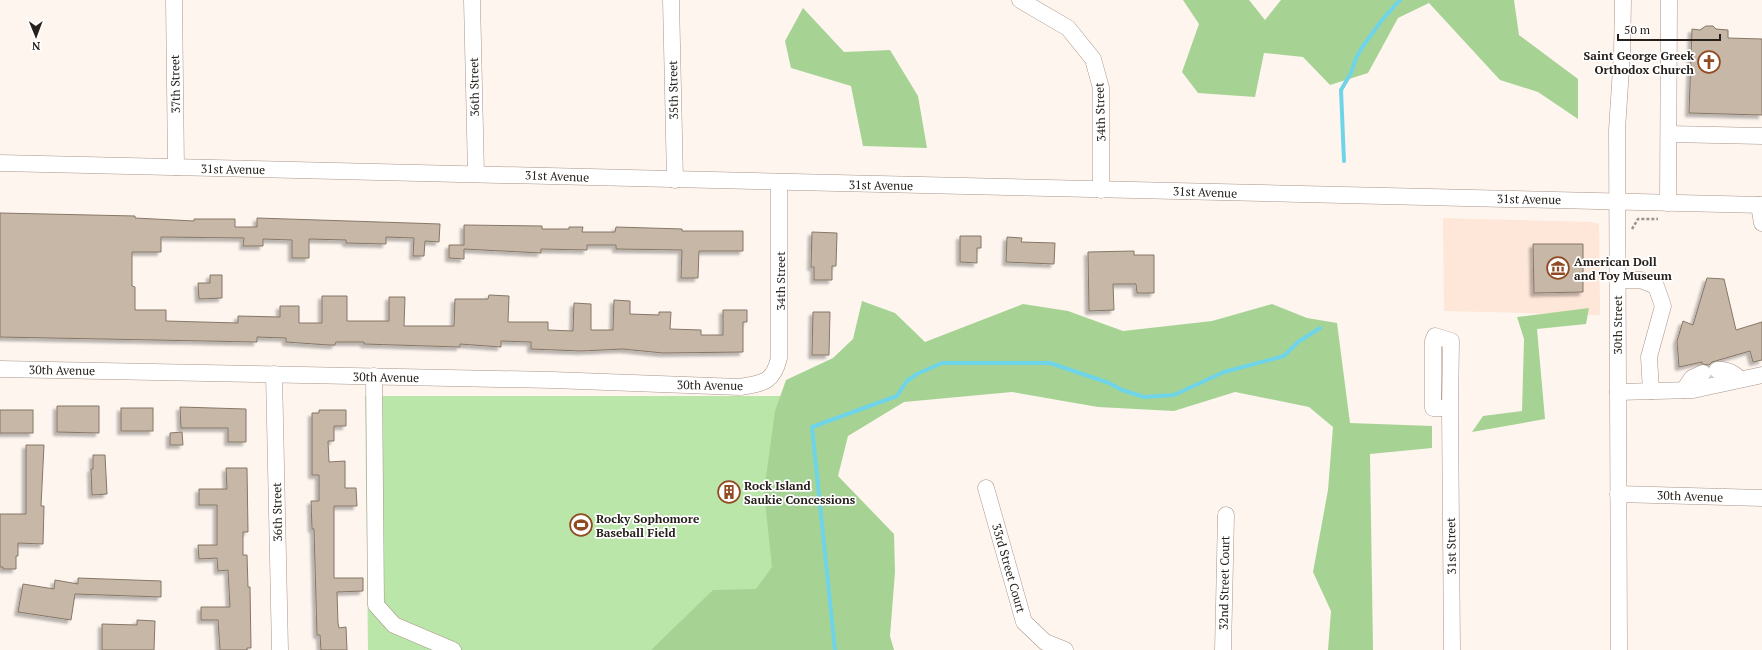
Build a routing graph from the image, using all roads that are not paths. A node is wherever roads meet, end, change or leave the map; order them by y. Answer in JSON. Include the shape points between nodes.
{"nodes":[{"id":1,"x":174,"y":0,"type":"edge"},
{"id":2,"x":472,"y":0,"type":"edge"},
{"id":3,"x":671,"y":0,"type":"edge"},
{"id":4,"x":1020,"y":0,"type":"edge"},
{"id":5,"x":1623,"y":0,"type":"edge"},
{"id":6,"x":1669,"y":0,"type":"edge"},
{"id":7,"x":1669,"y":134,"type":"junction"},
{"id":8,"x":1762,"y":136,"type":"edge"},
{"id":9,"x":0,"y":163,"type":"edge"},
{"id":10,"x":176,"y":167,"type":"junction"},
{"id":11,"x":476,"y":174,"type":"junction"},
{"id":12,"x":675,"y":180,"type":"junction"},
{"id":13,"x":779,"y":182,"type":"junction"},
{"id":14,"x":1100,"y":190,"type":"junction"},
{"id":15,"x":1617,"y":202,"type":"junction"},
{"id":16,"x":1668,"y":203,"type":"junction"},
{"id":17,"x":1761,"y":205,"type":"edge"},
{"id":18,"x":1762,"y":224,"type":"edge"},
{"id":19,"x":1617,"y":280,"type":"junction"},
{"id":20,"x":0,"y":369,"type":"edge"},
{"id":21,"x":274,"y":374,"type":"junction"},
{"id":22,"x":1762,"y":375,"type":"edge"},
{"id":23,"x":374,"y":376,"type":"junction"},
{"id":24,"x":771,"y":378,"type":"joint"},
{"id":25,"x":1740,"y":380,"type":"junction"},
{"id":26,"x":1684,"y":390,"type":"junction"},
{"id":27,"x":1618,"y":392,"type":"junction"},
{"id":28,"x":1651,"y":392,"type":"junction"},
{"id":29,"x":1450,"y":408,"type":"dead end"},
{"id":30,"x":986,"y":488,"type":"dead end"},
{"id":31,"x":1618,"y":494,"type":"junction"},
{"id":32,"x":1762,"y":498,"type":"edge"},
{"id":33,"x":1226,"y":516,"type":"dead end"},
{"id":34,"x":280,"y":650,"type":"edge"},
{"id":35,"x":452,"y":650,"type":"edge"},
{"id":36,"x":1065,"y":650,"type":"edge"},
{"id":37,"x":1223,"y":650,"type":"edge"},
{"id":38,"x":1452,"y":650,"type":"edge"},
{"id":39,"x":1619,"y":650,"type":"edge"}],
"edges":[{"from":1,"to":10,"type":"street","name":"37th Street"},
{"from":2,"to":11,"type":"street","name":"36th Street"},
{"from":3,"to":12,"type":"street","name":"35th Street"},
{"from":4,"to":14,"type":"street","name":"34th Street","via":[[1068,28],[1093,59],[1101,88]]},
{"from":5,"to":15,"type":"street","name":"30th Street","via":[[1617,130]]},
{"from":6,"to":7,"type":"street"},
{"from":7,"to":8,"type":"street"},
{"from":7,"to":16,"type":"street"},
{"from":9,"to":10,"type":"street","name":"31st Avenue"},
{"from":10,"to":11,"type":"street","name":"31st Avenue"},
{"from":11,"to":12,"type":"street","name":"31st Avenue"},
{"from":12,"to":13,"type":"street","name":"31st Avenue"},
{"from":13,"to":14,"type":"street","name":"31st Avenue"},
{"from":13,"to":24,"type":"street","name":"34th Street","via":[[779,358],[776,371]]},
{"from":14,"to":15,"type":"street","name":"31st Avenue"},
{"from":15,"to":16,"type":"street","name":"31st Avenue"},
{"from":15,"to":19,"type":"street","name":"30th Street"},
{"from":16,"to":17,"type":"street","name":"31st Avenue"},
{"from":17,"to":18,"type":"street"},
{"from":19,"to":27,"type":"street","name":"30th Street"},
{"from":19,"to":28,"type":"street","via":[[1641,280],[1656,286],[1660,294],[1663,306],[1649,357]]},
{"from":20,"to":21,"type":"street","name":"30th Avenue"},
{"from":21,"to":23,"type":"street","name":"30th Avenue"},
{"from":21,"to":34,"type":"street","name":"36th Street"},
{"from":22,"to":25,"type":"street"},
{"from":23,"to":24,"type":"street","name":"30th Avenue","via":[[740,387]]},
{"from":23,"to":35,"type":"street","via":[[376,605],[394,625]]},
{"from":25,"to":26,"type":"street"},
{"from":25,"to":26,"type":"street","via":[[1733,373],[1723,370],[1710,372],[1692,378]]},
{"from":26,"to":28,"type":"street"},
{"from":27,"to":28,"type":"street"},
{"from":27,"to":31,"type":"street","name":"30th Street"},
{"from":29,"to":38,"type":"street","name":"31st Street"},
{"from":30,"to":36,"type":"street","name":"33rd Street Court","via":[[1024,622],[1045,642]]},
{"from":31,"to":32,"type":"street","name":"30th Avenue"},
{"from":31,"to":39,"type":"street","name":"30th Street"},
{"from":33,"to":37,"type":"street","name":"32nd Street Court"}]}
